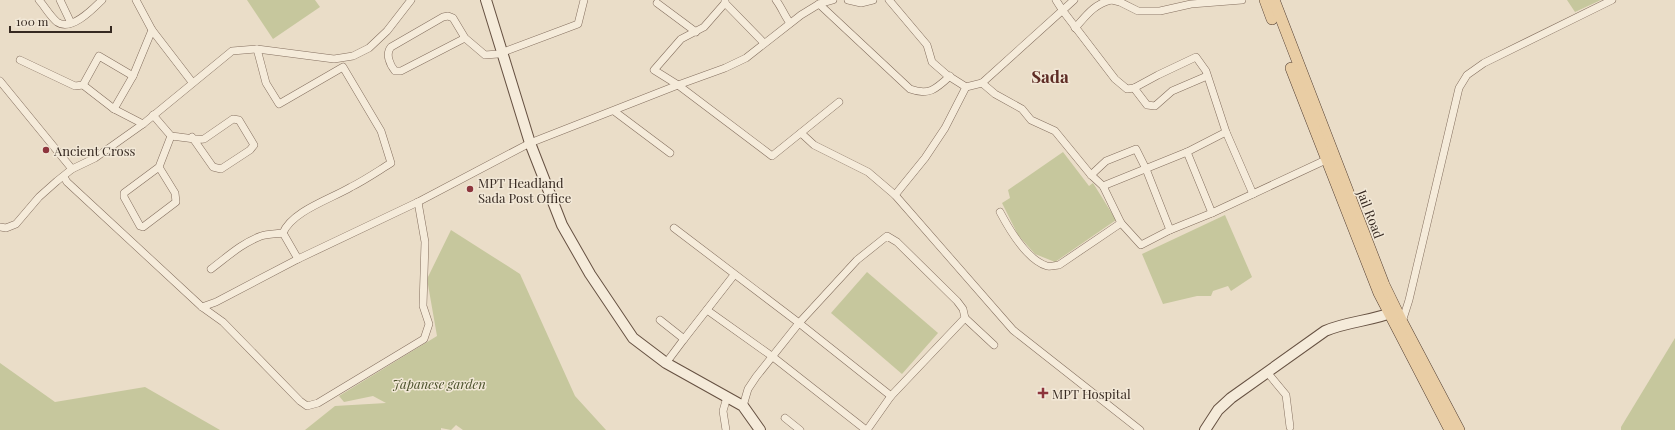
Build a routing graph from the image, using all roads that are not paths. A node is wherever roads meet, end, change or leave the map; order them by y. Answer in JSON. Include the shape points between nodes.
{"nodes":[{"id":1,"x":39,"y":0,"type":"edge"},
{"id":2,"x":60,"y":0,"type":"edge"},
{"id":3,"x":102,"y":0,"type":"edge"},
{"id":4,"x":136,"y":0,"type":"edge"},
{"id":5,"x":411,"y":0,"type":"edge"},
{"id":6,"x":486,"y":0,"type":"edge"},
{"id":7,"x":584,"y":0,"type":"edge"},
{"id":8,"x":776,"y":0,"type":"edge"},
{"id":9,"x":833,"y":0,"type":"edge"},
{"id":10,"x":848,"y":0,"type":"edge"},
{"id":11,"x":873,"y":0,"type":"edge"},
{"id":12,"x":889,"y":0,"type":"edge"},
{"id":13,"x":1056,"y":0,"type":"edge"},
{"id":14,"x":1074,"y":0,"type":"edge"},
{"id":15,"x":1112,"y":0,"type":"edge"},
{"id":16,"x":1242,"y":0,"type":"edge"},
{"id":17,"x":1265,"y":0,"type":"edge"},
{"id":18,"x":1274,"y":0,"type":"edge"},
{"id":19,"x":1612,"y":0,"type":"edge"},
{"id":20,"x":725,"y":2,"type":"edge"},
{"id":21,"x":657,"y":3,"type":"dead end"},
{"id":22,"x":819,"y":4,"type":"junction"},
{"id":23,"x":1063,"y":11,"type":"junction"},
{"id":24,"x":71,"y":23,"type":"junction"},
{"id":25,"x":790,"y":23,"type":"junction"},
{"id":26,"x":1075,"y":28,"type":"junction"},
{"id":27,"x":152,"y":30,"type":"junction"},
{"id":28,"x":696,"y":32,"type":"junction"},
{"id":29,"x":465,"y":38,"type":"junction"},
{"id":30,"x":764,"y":43,"type":"junction"},
{"id":31,"x":257,"y":49,"type":"junction"},
{"id":32,"x":502,"y":52,"type":"junction"},
{"id":33,"x":20,"y":60,"type":"dead end"},
{"id":34,"x":133,"y":76,"type":"junction"},
{"id":35,"x":950,"y":76,"type":"junction"},
{"id":36,"x":1207,"y":76,"type":"junction"},
{"id":37,"x":0,"y":81,"type":"edge"},
{"id":38,"x":192,"y":82,"type":"junction"},
{"id":39,"x":982,"y":83,"type":"junction"},
{"id":40,"x":83,"y":85,"type":"junction"},
{"id":41,"x":678,"y":85,"type":"junction"},
{"id":42,"x":966,"y":87,"type":"junction"},
{"id":43,"x":1134,"y":88,"type":"junction"},
{"id":44,"x":839,"y":102,"type":"dead end"},
{"id":45,"x":114,"y":108,"type":"junction"},
{"id":46,"x":614,"y":111,"type":"junction"},
{"id":47,"x":153,"y":115,"type":"junction"},
{"id":48,"x":143,"y":124,"type":"junction"},
{"id":49,"x":1226,"y":132,"type":"junction"},
{"id":50,"x":801,"y":133,"type":"junction"},
{"id":51,"x":171,"y":136,"type":"junction"},
{"id":52,"x":192,"y":137,"type":"junction"},
{"id":53,"x":530,"y":143,"type":"junction"},
{"id":54,"x":1187,"y":152,"type":"junction"},
{"id":55,"x":670,"y":153,"type":"dead end"},
{"id":56,"x":1330,"y":158,"type":"junction"},
{"id":57,"x":159,"y":167,"type":"junction"},
{"id":58,"x":72,"y":169,"type":"junction"},
{"id":59,"x":1146,"y":169,"type":"junction"},
{"id":60,"x":1091,"y":175,"type":"junction"},
{"id":61,"x":64,"y":177,"type":"junction"},
{"id":62,"x":1103,"y":186,"type":"junction"},
{"id":63,"x":1253,"y":194,"type":"junction"},
{"id":64,"x":895,"y":195,"type":"junction"},
{"id":65,"x":418,"y":202,"type":"junction"},
{"id":66,"x":1000,"y":212,"type":"dead end"},
{"id":67,"x":1212,"y":213,"type":"junction"},
{"id":68,"x":1121,"y":223,"type":"junction"},
{"id":69,"x":0,"y":227,"type":"edge"},
{"id":70,"x":674,"y":228,"type":"dead end"},
{"id":71,"x":1170,"y":230,"type":"junction"},
{"id":72,"x":283,"y":233,"type":"junction"},
{"id":73,"x":298,"y":259,"type":"junction"},
{"id":74,"x":210,"y":268,"type":"dead end"},
{"id":75,"x":734,"y":274,"type":"junction"},
{"id":76,"x":202,"y":307,"type":"junction"},
{"id":77,"x":707,"y":310,"type":"junction"},
{"id":78,"x":1392,"y":312,"type":"junction"},
{"id":79,"x":965,"y":318,"type":"junction"},
{"id":80,"x":660,"y":320,"type":"dead end"},
{"id":81,"x":799,"y":323,"type":"junction"},
{"id":82,"x":1398,"y":325,"type":"junction"},
{"id":83,"x":684,"y":339,"type":"junction"},
{"id":84,"x":994,"y":345,"type":"dead end"},
{"id":85,"x":773,"y":357,"type":"junction"},
{"id":86,"x":666,"y":363,"type":"junction"},
{"id":87,"x":1267,"y":372,"type":"junction"},
{"id":88,"x":891,"y":396,"type":"junction"},
{"id":89,"x":727,"y":397,"type":"junction"},
{"id":90,"x":743,"y":406,"type":"junction"},
{"id":91,"x":785,"y":418,"type":"dead end"},
{"id":92,"x":1290,"y":427,"type":"dead end"},
{"id":93,"x":726,"y":430,"type":"edge"},
{"id":94,"x":760,"y":430,"type":"edge"},
{"id":95,"x":800,"y":430,"type":"edge"},
{"id":96,"x":867,"y":430,"type":"edge"},
{"id":97,"x":1140,"y":430,"type":"edge"},
{"id":98,"x":1205,"y":430,"type":"edge"},
{"id":99,"x":1450,"y":430,"type":"edge"},
{"id":100,"x":1459,"y":430,"type":"edge"}],
"edges":[{"from":1,"to":24,"type":"street","via":[[58,22]]},
{"from":2,"to":24,"type":"street"},
{"from":3,"to":24,"type":"street"},
{"from":4,"to":27,"type":"street"},
{"from":5,"to":31,"type":"street","via":[[387,31],[369,48],[353,56],[334,59]]},
{"from":6,"to":32,"type":"street"},
{"from":7,"to":32,"type":"street","via":[[578,24]]},
{"from":8,"to":25,"type":"street"},
{"from":9,"to":22,"type":"street"},
{"from":10,"to":11,"type":"street","via":[[861,3]]},
{"from":12,"to":35,"type":"street","via":[[927,45],[932,62]]},
{"from":13,"to":23,"type":"street"},
{"from":14,"to":23,"type":"street"},
{"from":15,"to":16,"type":"street","via":[[1138,11],[1160,11],[1191,4]]},
{"from":15,"to":26,"type":"street","via":[[1095,6]]},
{"from":17,"to":56,"type":"main road","name":"Jail Road"},
{"from":18,"to":56,"type":"main road","name":"Jail Road"},
{"from":19,"to":82,"type":"street","via":[[1484,63],[1467,75],[1459,88],[1409,300]]},
{"from":20,"to":28,"type":"street","via":[[704,27]]},
{"from":20,"to":30,"type":"street"},
{"from":21,"to":28,"type":"street"},
{"from":22,"to":25,"type":"street"},
{"from":22,"to":35,"type":"street","via":[[910,90],[921,93],[930,91]]},
{"from":23,"to":26,"type":"street"},
{"from":23,"to":39,"type":"street"},
{"from":25,"to":30,"type":"street"},
{"from":26,"to":43,"type":"street","via":[[1115,79],[1127,89]]},
{"from":27,"to":34,"type":"street"},
{"from":27,"to":38,"type":"street"},
{"from":28,"to":41,"type":"street","via":[[681,39],[654,70]]},
{"from":29,"to":29,"type":"street","via":[[402,71],[395,71],[392,68],[388,56],[391,47],[443,17],[453,18]]},
{"from":29,"to":32,"type":"street","via":[[485,55]]},
{"from":30,"to":41,"type":"street","via":[[746,58]]},
{"from":31,"to":38,"type":"street","via":[[232,51]]},
{"from":31,"to":72,"type":"street","via":[[266,83],[279,104],[343,67],[381,131],[391,163],[298,215]]},
{"from":32,"to":53,"type":"street"},
{"from":33,"to":40,"type":"street","via":[[75,86]]},
{"from":34,"to":40,"type":"street","via":[[99,56]]},
{"from":34,"to":45,"type":"street"},
{"from":35,"to":42,"type":"street"},
{"from":36,"to":43,"type":"street","via":[[1172,91],[1155,106],[1147,106]]},
{"from":36,"to":43,"type":"street","via":[[1206,70],[1196,57]]},
{"from":36,"to":49,"type":"street"},
{"from":37,"to":58,"type":"street"},
{"from":38,"to":47,"type":"street"},
{"from":39,"to":42,"type":"street"},
{"from":39,"to":60,"type":"street","via":[[995,94],[1022,109],[1031,120],[1055,131]]},
{"from":40,"to":45,"type":"street"},
{"from":41,"to":46,"type":"street"},
{"from":41,"to":50,"type":"street","via":[[772,156]]},
{"from":42,"to":64,"type":"street","via":[[945,128]]},
{"from":44,"to":50,"type":"street"},
{"from":45,"to":48,"type":"street"},
{"from":46,"to":53,"type":"street"},
{"from":46,"to":55,"type":"street"},
{"from":47,"to":48,"type":"street"},
{"from":47,"to":51,"type":"street"},
{"from":48,"to":58,"type":"street","via":[[94,158]]},
{"from":49,"to":54,"type":"street"},
{"from":49,"to":63,"type":"street"},
{"from":50,"to":64,"type":"street","via":[[814,145],[868,172]]},
{"from":51,"to":52,"type":"street"},
{"from":51,"to":57,"type":"street"},
{"from":52,"to":52,"type":"street","via":[[204,139],[236,118],[254,145],[221,169],[217,169]]},
{"from":53,"to":65,"type":"street"},
{"from":53,"to":86,"type":"street","via":[[562,225],[590,274],[633,338]]},
{"from":54,"to":59,"type":"street"},
{"from":54,"to":67,"type":"street"},
{"from":56,"to":63,"type":"street"},
{"from":56,"to":78,"type":"main road","name":"Jail Road","via":[[1366,264]]},
{"from":57,"to":57,"type":"street","via":[[124,193],[140,226],[143,227],[176,202],[176,194]]},
{"from":58,"to":61,"type":"street"},
{"from":59,"to":60,"type":"street","via":[[1136,149],[1106,162]]},
{"from":59,"to":62,"type":"street"},
{"from":59,"to":71,"type":"street"},
{"from":60,"to":62,"type":"street"},
{"from":61,"to":69,"type":"street","via":[[39,197],[16,224],[6,228]]},
{"from":61,"to":76,"type":"street"},
{"from":62,"to":68,"type":"street"},
{"from":63,"to":67,"type":"street"},
{"from":64,"to":97,"type":"street","via":[[1013,330]]},
{"from":65,"to":73,"type":"street"},
{"from":65,"to":76,"type":"street","via":[[425,242],[423,306],[428,324],[424,339],[318,403],[307,406],[300,401],[223,322]]},
{"from":66,"to":68,"type":"street","via":[[1014,236],[1035,259],[1048,266],[1059,265]]},
{"from":67,"to":71,"type":"street"},
{"from":68,"to":71,"type":"street","via":[[1141,245]]},
{"from":70,"to":75,"type":"street"},
{"from":72,"to":73,"type":"street"},
{"from":72,"to":74,"type":"street","via":[[262,236],[241,245],[235,252]]},
{"from":73,"to":76,"type":"street"},
{"from":75,"to":77,"type":"street"},
{"from":75,"to":81,"type":"street"},
{"from":77,"to":83,"type":"street"},
{"from":77,"to":85,"type":"street"},
{"from":78,"to":82,"type":"main road","name":"Jail Road"},
{"from":78,"to":87,"type":"street","via":[[1325,331]]},
{"from":79,"to":81,"type":"street","via":[[963,309],[957,301],[897,242],[887,236],[857,260]]},
{"from":79,"to":84,"type":"street"},
{"from":79,"to":88,"type":"street"},
{"from":80,"to":83,"type":"street"},
{"from":81,"to":85,"type":"street"},
{"from":81,"to":88,"type":"street"},
{"from":82,"to":99,"type":"main road","name":"Jail Road"},
{"from":82,"to":100,"type":"main road","name":"Jail Road"},
{"from":83,"to":86,"type":"street"},
{"from":85,"to":90,"type":"street","via":[[748,389]]},
{"from":85,"to":96,"type":"street"},
{"from":86,"to":89,"type":"street"},
{"from":87,"to":92,"type":"street","via":[[1286,395]]},
{"from":87,"to":98,"type":"street","via":[[1230,398],[1218,410]]},
{"from":88,"to":96,"type":"street"},
{"from":89,"to":90,"type":"street"},
{"from":89,"to":93,"type":"street","via":[[723,411]]},
{"from":90,"to":94,"type":"street"},
{"from":91,"to":95,"type":"street"}]}
